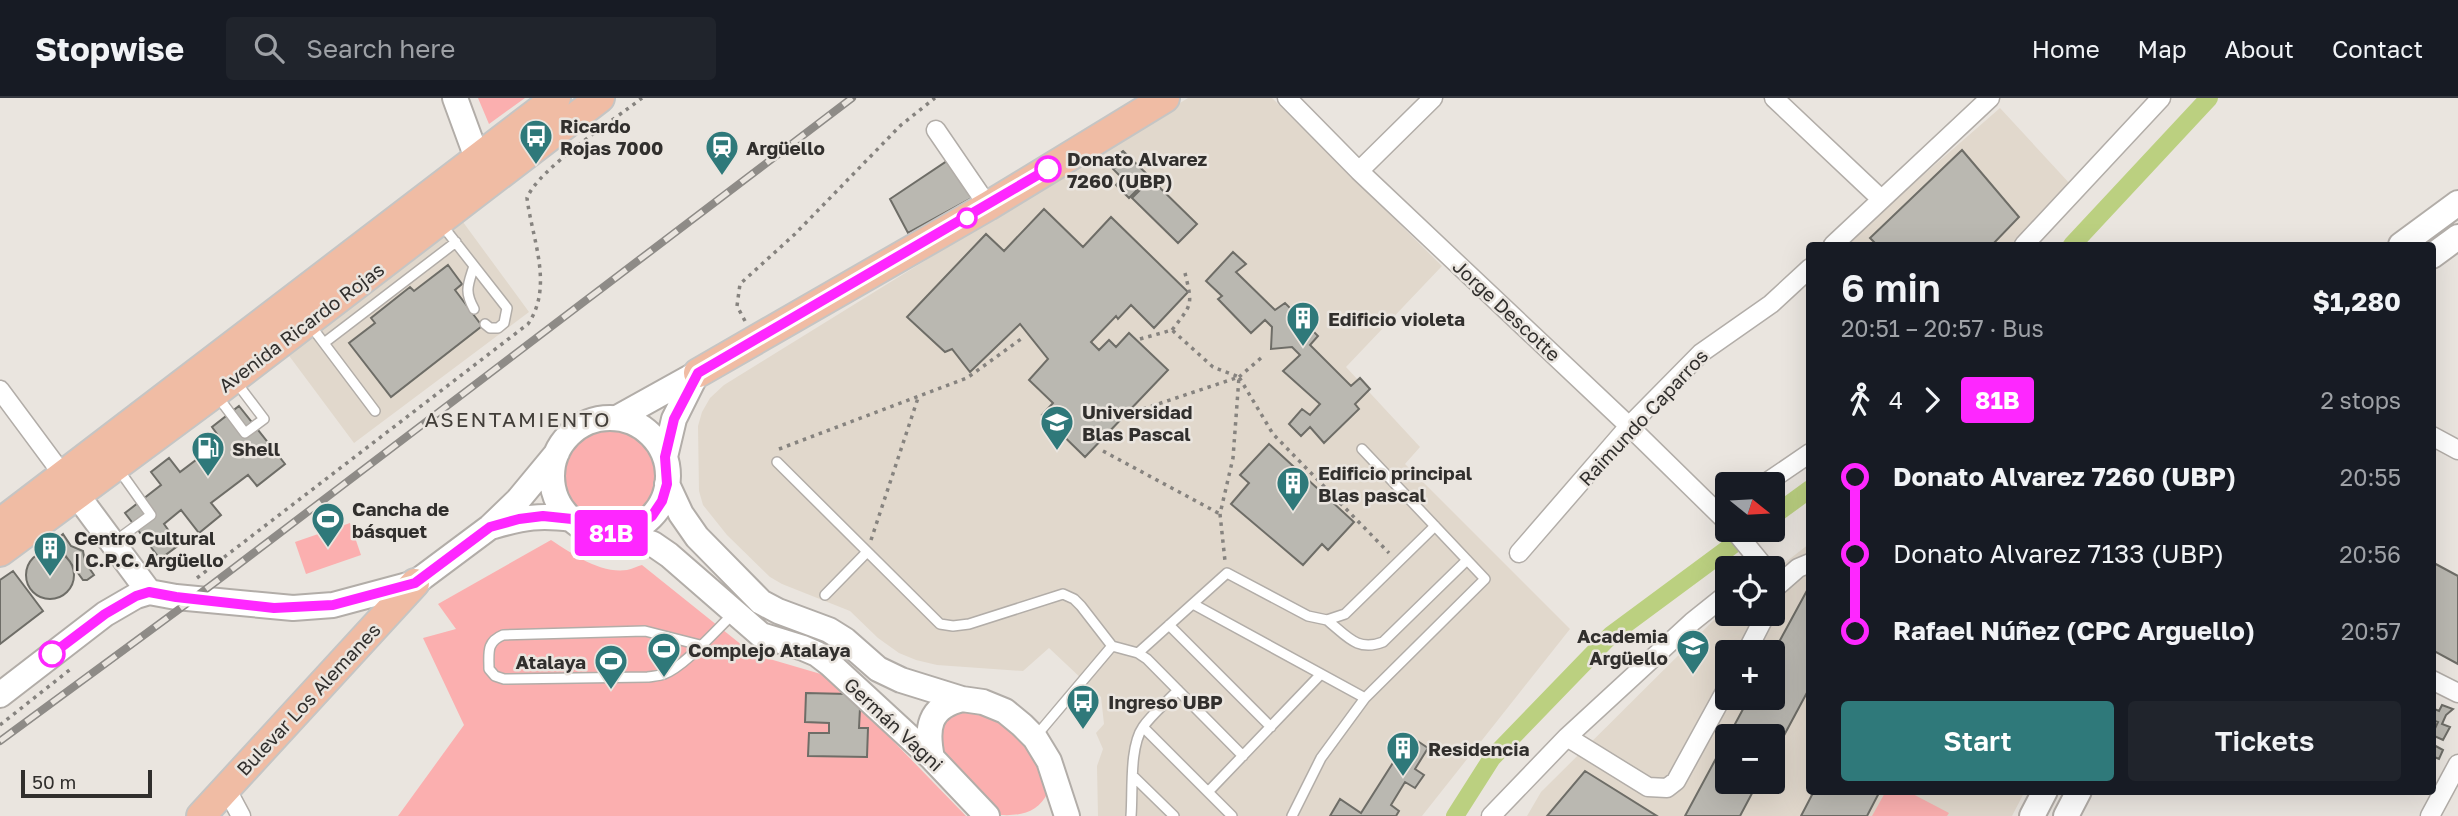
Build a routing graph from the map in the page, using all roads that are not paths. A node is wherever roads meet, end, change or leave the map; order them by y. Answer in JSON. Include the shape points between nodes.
{"nodes":[{"id":1,"x":455,"y":98,"type":"edge"},
{"id":2,"x":556,"y":98,"type":"edge"},
{"id":3,"x":600,"y":98,"type":"edge"},
{"id":4,"x":1165,"y":98,"type":"edge"},
{"id":5,"x":1287,"y":98,"type":"edge"},
{"id":6,"x":1433,"y":98,"type":"edge"},
{"id":7,"x":1774,"y":98,"type":"edge"},
{"id":8,"x":1990,"y":98,"type":"edge"},
{"id":9,"x":2161,"y":98,"type":"edge"},
{"id":10,"x":936,"y":130,"type":"dead end"},
{"id":11,"x":477,"y":158,"type":"junction"},
{"id":12,"x":1359,"y":171,"type":"junction"},
{"id":13,"x":1881,"y":199,"type":"junction"},
{"id":14,"x":2458,"y":203,"type":"edge"},
{"id":15,"x":988,"y":206,"type":"junction"},
{"id":16,"x":447,"y":232,"type":"junction"},
{"id":17,"x":2458,"y":237,"type":"edge"},
{"id":18,"x":414,"y":240,"type":"junction"},
{"id":19,"x":1836,"y":242,"type":"edge"},
{"id":20,"x":2027,"y":242,"type":"edge"},
{"id":21,"x":2405,"y":242,"type":"edge"},
{"id":22,"x":2436,"y":253,"type":"edge"},
{"id":23,"x":474,"y":266,"type":"junction"},
{"id":24,"x":1806,"y":272,"type":"edge"},
{"id":25,"x":474,"y":309,"type":"dead end"},
{"id":26,"x":485,"y":324,"type":"dead end"},
{"id":27,"x":316,"y":332,"type":"junction"},
{"id":28,"x":698,"y":373,"type":"junction"},
{"id":29,"x":224,"y":386,"type":"junction"},
{"id":30,"x":0,"y":390,"type":"edge"},
{"id":31,"x":375,"y":411,"type":"dead end"},
{"id":32,"x":617,"y":418,"type":"junction"},
{"id":33,"x":1629,"y":426,"type":"junction"},
{"id":34,"x":2436,"y":438,"type":"edge"},
{"id":35,"x":1362,"y":449,"type":"dead end"},
{"id":36,"x":2458,"y":450,"type":"edge"},
{"id":37,"x":557,"y":453,"type":"junction"},
{"id":38,"x":1806,"y":456,"type":"edge"},
{"id":39,"x":665,"y":457,"type":"junction"},
{"id":40,"x":777,"y":461,"type":"road end"},
{"id":41,"x":116,"y":466,"type":"junction"},
{"id":42,"x":1782,"y":472,"type":"edge"},
{"id":43,"x":667,"y":484,"type":"junction"},
{"id":44,"x":71,"y":485,"type":"junction"},
{"id":45,"x":1715,"y":506,"type":"edge"},
{"id":46,"x":572,"y":519,"type":"junction"},
{"id":47,"x":0,"y":523,"type":"edge"},
{"id":48,"x":1435,"y":526,"type":"junction"},
{"id":49,"x":490,"y":527,"type":"junction"},
{"id":50,"x":620,"y":533,"type":"junction"},
{"id":51,"x":1744,"y":542,"type":"edge"},
{"id":52,"x":117,"y":549,"type":"junction"},
{"id":53,"x":0,"y":552,"type":"edge"},
{"id":54,"x":867,"y":552,"type":"junction"},
{"id":55,"x":1519,"y":553,"type":"dead end"},
{"id":56,"x":1755,"y":556,"type":"edge"},
{"id":57,"x":1468,"y":560,"type":"junction"},
{"id":58,"x":1806,"y":565,"type":"edge"},
{"id":59,"x":1785,"y":579,"type":"edge"},
{"id":60,"x":415,"y":583,"type":"junction"},
{"id":61,"x":149,"y":592,"type":"junction"},
{"id":62,"x":825,"y":595,"type":"dead end"},
{"id":63,"x":1193,"y":604,"type":"junction"},
{"id":64,"x":1715,"y":604,"type":"edge"},
{"id":65,"x":333,"y":605,"type":"junction"},
{"id":66,"x":734,"y":613,"type":"junction"},
{"id":67,"x":105,"y":614,"type":"junction"},
{"id":68,"x":1327,"y":620,"type":"junction"},
{"id":69,"x":1169,"y":625,"type":"junction"},
{"id":70,"x":700,"y":645,"type":"junction"},
{"id":71,"x":1112,"y":646,"type":"junction"},
{"id":72,"x":1138,"y":653,"type":"junction"},
{"id":73,"x":348,"y":656,"type":"junction"},
{"id":74,"x":1321,"y":674,"type":"junction"},
{"id":75,"x":2436,"y":682,"type":"edge"},
{"id":76,"x":1178,"y":690,"type":"junction"},
{"id":77,"x":2458,"y":693,"type":"edge"},
{"id":78,"x":0,"y":695,"type":"edge"},
{"id":79,"x":1365,"y":698,"type":"junction"},
{"id":80,"x":962,"y":699,"type":"junction"},
{"id":81,"x":1715,"y":710,"type":"edge"},
{"id":82,"x":1143,"y":727,"type":"junction"},
{"id":83,"x":1271,"y":727,"type":"junction"},
{"id":84,"x":1567,"y":737,"type":"junction"},
{"id":85,"x":1035,"y":738,"type":"junction"},
{"id":86,"x":1243,"y":756,"type":"junction"},
{"id":87,"x":932,"y":758,"type":"junction"},
{"id":88,"x":2458,"y":764,"type":"edge"},
{"id":89,"x":1133,"y":776,"type":"junction"},
{"id":90,"x":1054,"y":778,"type":"junction"},
{"id":91,"x":226,"y":788,"type":"junction"},
{"id":92,"x":1208,"y":792,"type":"junction"},
{"id":93,"x":2043,"y":795,"type":"edge"},
{"id":94,"x":2077,"y":795,"type":"edge"},
{"id":95,"x":201,"y":816,"type":"edge"},
{"id":96,"x":241,"y":816,"type":"edge"},
{"id":97,"x":987,"y":816,"type":"edge"},
{"id":98,"x":1051,"y":816,"type":"edge"},
{"id":99,"x":1066,"y":816,"type":"edge"},
{"id":100,"x":1131,"y":816,"type":"edge"},
{"id":101,"x":1174,"y":816,"type":"edge"},
{"id":102,"x":1232,"y":816,"type":"edge"},
{"id":103,"x":1292,"y":816,"type":"edge"},
{"id":104,"x":1491,"y":816,"type":"edge"},
{"id":105,"x":2032,"y":816,"type":"edge"},
{"id":106,"x":2066,"y":816,"type":"edge"},
{"id":107,"x":2430,"y":816,"type":"edge"}],
"edges":[{"from":1,"to":11,"type":"main road"},
{"from":2,"to":11,"type":"main road","name":"Avenida Ricardo Rojas"},
{"from":3,"to":16,"type":"main road","name":"Avenida Ricardo Rojas"},
{"from":4,"to":15,"type":"main road"},
{"from":5,"to":12,"type":"street","name":"Jorge Descotte"},
{"from":6,"to":12,"type":"street"},
{"from":7,"to":13,"type":"street"},
{"from":8,"to":13,"type":"street"},
{"from":9,"to":20,"type":"street"},
{"from":10,"to":15,"type":"street"},
{"from":11,"to":18,"type":"main road","via":[[472,180],[430,213]]},
{"from":11,"to":44,"type":"main road","name":"Avenida Ricardo Rojas"},
{"from":12,"to":33,"type":"street","name":"Jorge Descotte"},
{"from":13,"to":19,"type":"street"},
{"from":14,"to":21,"type":"main road"},
{"from":15,"to":28,"type":"main road"},
{"from":16,"to":18,"type":"main road","name":"Avenida Ricardo Rojas"},
{"from":16,"to":23,"type":"lane"},
{"from":16,"to":27,"type":"lane"},
{"from":17,"to":22,"type":"main road"},
{"from":18,"to":27,"type":"main road","name":"Avenida Ricardo Rojas"},
{"from":23,"to":25,"type":"lane","via":[[467,296]]},
{"from":23,"to":26,"type":"lane","via":[[506,308],[498,328]]},
{"from":24,"to":33,"type":"street","name":"Raimundo Caparros","via":[[1772,304],[1701,353]]},
{"from":27,"to":29,"type":"main road","name":"Avenida Ricardo Rojas"},
{"from":27,"to":31,"type":"lane"},
{"from":28,"to":32,"type":"main road"},
{"from":28,"to":39,"type":"main road","via":[[674,419]]},
{"from":29,"to":29,"type":"lane","via":[[245,433],[264,419]]},
{"from":29,"to":41,"type":"main road","name":"Avenida Ricardo Rojas"},
{"from":30,"to":44,"type":"street"},
{"from":32,"to":37,"type":"main road","via":[[586,423],[569,435]]},
{"from":32,"to":39,"type":"main road","via":[[651,434]]},
{"from":33,"to":45,"type":"street","name":"Jorge Descotte"},
{"from":33,"to":55,"type":"street","name":"Raimundo Caparros"},
{"from":34,"to":36,"type":"street"},
{"from":35,"to":48,"type":"lane"},
{"from":37,"to":46,"type":"main road","via":[[554,486]]},
{"from":37,"to":49,"type":"main road"},
{"from":38,"to":42,"type":"street"},
{"from":39,"to":43,"type":"main road"},
{"from":40,"to":54,"type":"lane"},
{"from":41,"to":44,"type":"main road","name":"Avenida Ricardo Rojas"},
{"from":41,"to":52,"type":"lane","via":[[151,515]]},
{"from":43,"to":50,"type":"main road","via":[[652,516]]},
{"from":43,"to":80,"type":"main road","name":"Germán Vagni","via":[[697,537],[761,602],[829,630],[878,669]]},
{"from":44,"to":47,"type":"main road","name":"Avenida Ricardo Rojas"},
{"from":44,"to":52,"type":"main road"},
{"from":44,"to":53,"type":"main road","name":"Avenida Ricardo Rojas"},
{"from":46,"to":49,"type":"main road","via":[[543,516]]},
{"from":46,"to":50,"type":"main road","via":[[594,531]]},
{"from":48,"to":57,"type":"lane"},
{"from":48,"to":68,"type":"lane","via":[[1345,614]]},
{"from":49,"to":60,"type":"main road"},
{"from":50,"to":66,"type":"main road","name":"Germán Vagni","via":[[669,555]]},
{"from":51,"to":56,"type":"street"},
{"from":52,"to":61,"type":"main road"},
{"from":52,"to":67,"type":"main road","via":[[121,574]]},
{"from":54,"to":62,"type":"lane"},
{"from":54,"to":71,"type":"lane","via":[[940,624],[969,624],[1063,594],[1074,598]]},
{"from":57,"to":68,"type":"lane","via":[[1383,642],[1358,645]]},
{"from":57,"to":79,"type":"lane","via":[[1485,579]]},
{"from":58,"to":59,"type":"street"},
{"from":60,"to":65,"type":"main road"},
{"from":60,"to":73,"type":"main road","name":"Bulevar Los Alemanes"},
{"from":61,"to":65,"type":"main road","via":[[274,608]]},
{"from":61,"to":67,"type":"main road"},
{"from":63,"to":68,"type":"lane","via":[[1227,573],[1308,617]]},
{"from":63,"to":69,"type":"lane"},
{"from":63,"to":74,"type":"lane"},
{"from":64,"to":84,"type":"street"},
{"from":65,"to":73,"type":"main road","via":[[347,607],[358,617]]},
{"from":66,"to":70,"type":"lane"},
{"from":66,"to":87,"type":"main road","name":"Germán Vagni","via":[[761,635],[817,654]]},
{"from":67,"to":78,"type":"main road"},
{"from":69,"to":72,"type":"lane"},
{"from":69,"to":83,"type":"lane"},
{"from":70,"to":70,"type":"lane","via":[[666,674],[648,677],[504,679],[489,669],[489,646],[503,635],[645,631]]},
{"from":71,"to":72,"type":"lane"},
{"from":71,"to":85,"type":"lane"},
{"from":72,"to":76,"type":"lane"},
{"from":73,"to":91,"type":"main road","name":"Bulevar Los Alemanes"},
{"from":74,"to":79,"type":"lane"},
{"from":74,"to":83,"type":"lane"},
{"from":75,"to":77,"type":"street"},
{"from":76,"to":82,"type":"lane"},
{"from":76,"to":86,"type":"lane"},
{"from":79,"to":103,"type":"lane","via":[[1321,758]]},
{"from":80,"to":85,"type":"main road","name":"Germán Vagni","via":[[1005,711]]},
{"from":80,"to":87,"type":"main road","via":[[946,704],[934,716],[928,732]]},
{"from":81,"to":84,"type":"street","via":[[1676,781],[1667,788],[1648,787]]},
{"from":82,"to":89,"type":"lane","via":[[1134,752]]},
{"from":82,"to":92,"type":"lane"},
{"from":83,"to":86,"type":"lane"},
{"from":84,"to":104,"type":"street"},
{"from":85,"to":90,"type":"main road","name":"Germán Vagni"},
{"from":86,"to":92,"type":"lane"},
{"from":87,"to":97,"type":"main road","name":"Germán Vagni"},
{"from":88,"to":107,"type":"street"},
{"from":89,"to":100,"type":"lane"},
{"from":89,"to":101,"type":"lane"},
{"from":90,"to":98,"type":"main road","via":[[1056,798]]},
{"from":90,"to":99,"type":"main road","name":"Germán Vagni"},
{"from":91,"to":95,"type":"main road","name":"Bulevar Los Alemanes"},
{"from":91,"to":96,"type":"street"},
{"from":92,"to":102,"type":"lane"},
{"from":93,"to":105,"type":"main road"},
{"from":94,"to":106,"type":"main road"}]}
